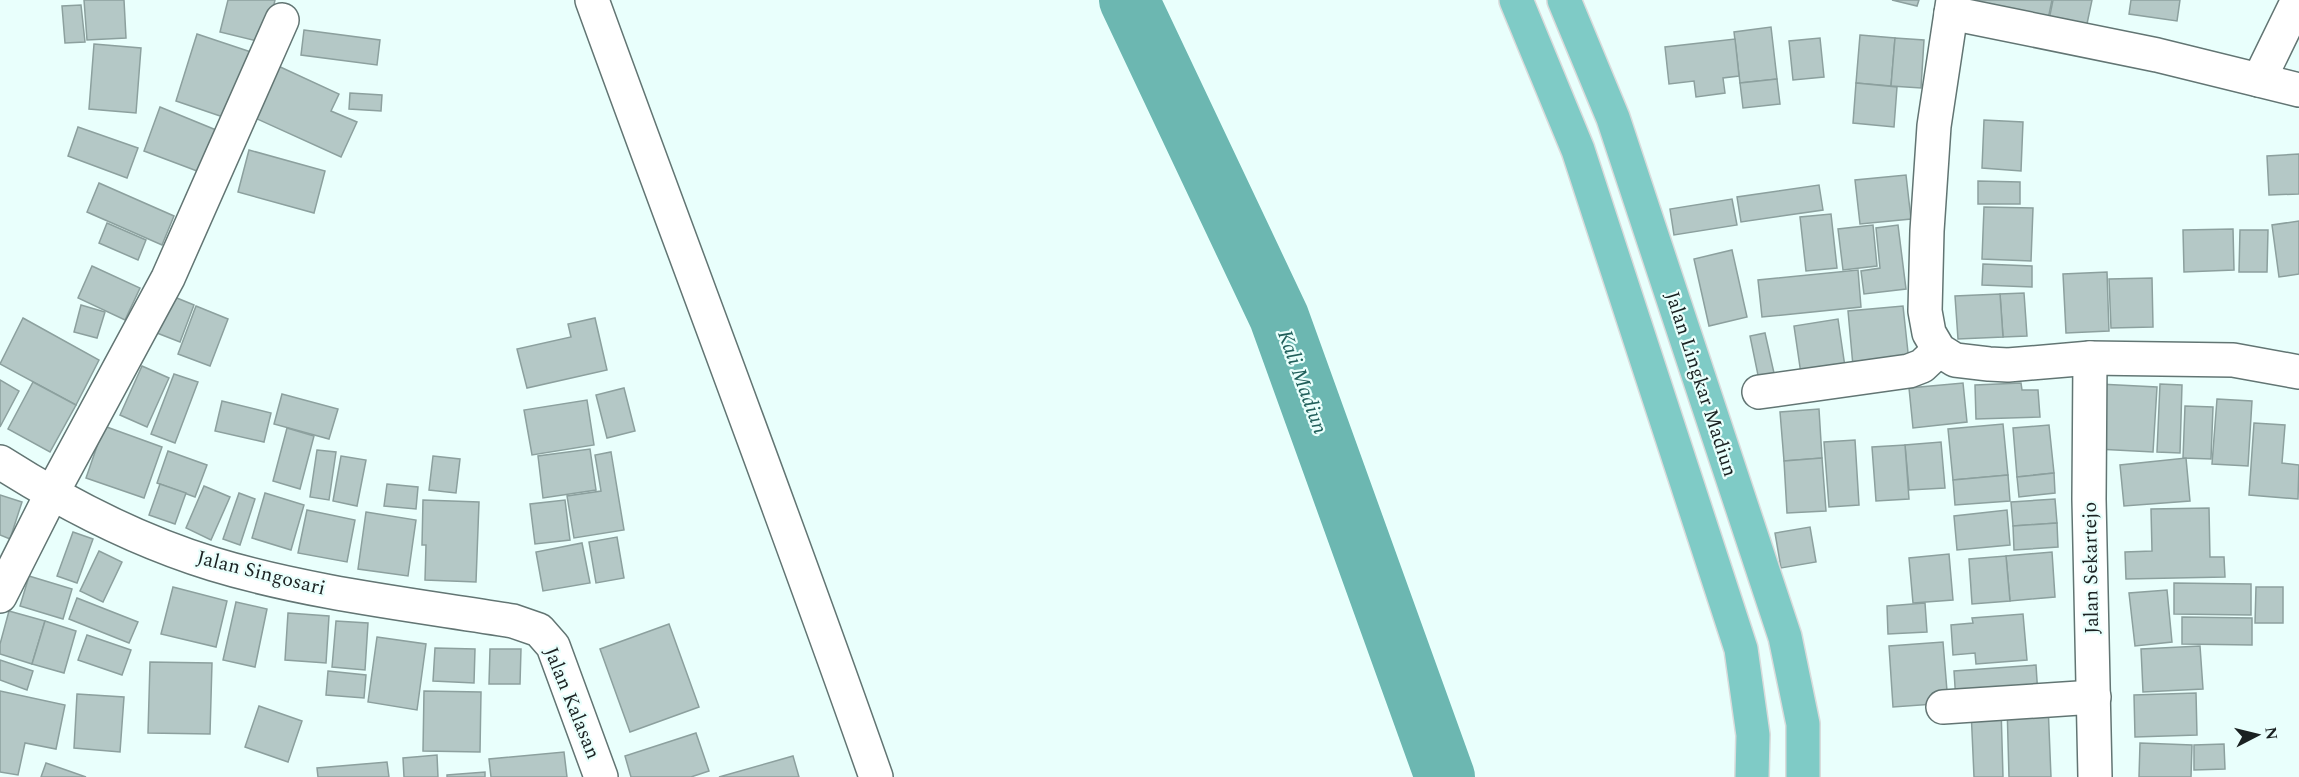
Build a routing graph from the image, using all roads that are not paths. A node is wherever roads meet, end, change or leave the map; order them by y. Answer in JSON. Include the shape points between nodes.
{"nodes":[{"id":1,"x":592,"y":0,"type":"edge"},
{"id":2,"x":1516,"y":0,"type":"edge"},
{"id":3,"x":1564,"y":0,"type":"edge"},
{"id":4,"x":2298,"y":0,"type":"edge"},
{"id":5,"x":1952,"y":7,"type":"edge"},
{"id":6,"x":282,"y":20,"type":"dead end"},
{"id":7,"x":2259,"y":80,"type":"junction"},
{"id":8,"x":2299,"y":90,"type":"edge"},
{"id":9,"x":1939,"y":350,"type":"junction"},
{"id":10,"x":2090,"y":358,"type":"junction"},
{"id":11,"x":2299,"y":372,"type":"edge"},
{"id":12,"x":1759,"y":392,"type":"dead end"},
{"id":13,"x":0,"y":462,"type":"edge"},
{"id":14,"x":51,"y":495,"type":"junction"},
{"id":15,"x":0,"y":596,"type":"edge"},
{"id":16,"x":539,"y":630,"type":"joint"},
{"id":17,"x":2094,"y":697,"type":"junction"},
{"id":18,"x":1943,"y":707,"type":"dead end"},
{"id":19,"x":601,"y":777,"type":"edge"},
{"id":20,"x":876,"y":777,"type":"edge"},
{"id":21,"x":1752,"y":777,"type":"edge"},
{"id":22,"x":1803,"y":777,"type":"edge"},
{"id":23,"x":2095,"y":777,"type":"edge"}],
"edges":[{"from":1,"to":20,"type":"street"},
{"from":2,"to":21,"type":"main road","via":[[1578,150],[1741,649],[1753,735]]},
{"from":3,"to":22,"type":"main road","name":"Jalan Lingkar Madiun","via":[[1612,118],[1785,637],[1803,724]]},
{"from":4,"to":7,"type":"street"},
{"from":5,"to":7,"type":"street"},
{"from":5,"to":9,"type":"street","via":[[1934,126],[1927,231],[1925,311],[1929,333]]},
{"from":6,"to":14,"type":"street","via":[[168,278]]},
{"from":7,"to":8,"type":"street"},
{"from":9,"to":10,"type":"street","via":[[1955,360],[1989,364]]},
{"from":9,"to":12,"type":"street","via":[[1909,372]]},
{"from":10,"to":11,"type":"street","via":[[2233,360]]},
{"from":10,"to":17,"type":"street","name":"Jalan Sekartejo"},
{"from":13,"to":14,"type":"street","name":"Jalan Singosari"},
{"from":14,"to":15,"type":"street"},
{"from":14,"to":16,"type":"street","name":"Jalan Singosari","via":[[212,564],[282,582],[513,621]]},
{"from":16,"to":19,"type":"street","name":"Jalan Kalasan","via":[[553,646]]},
{"from":17,"to":18,"type":"street"},
{"from":17,"to":23,"type":"street","name":"Jalan Sekartejo"}]}
